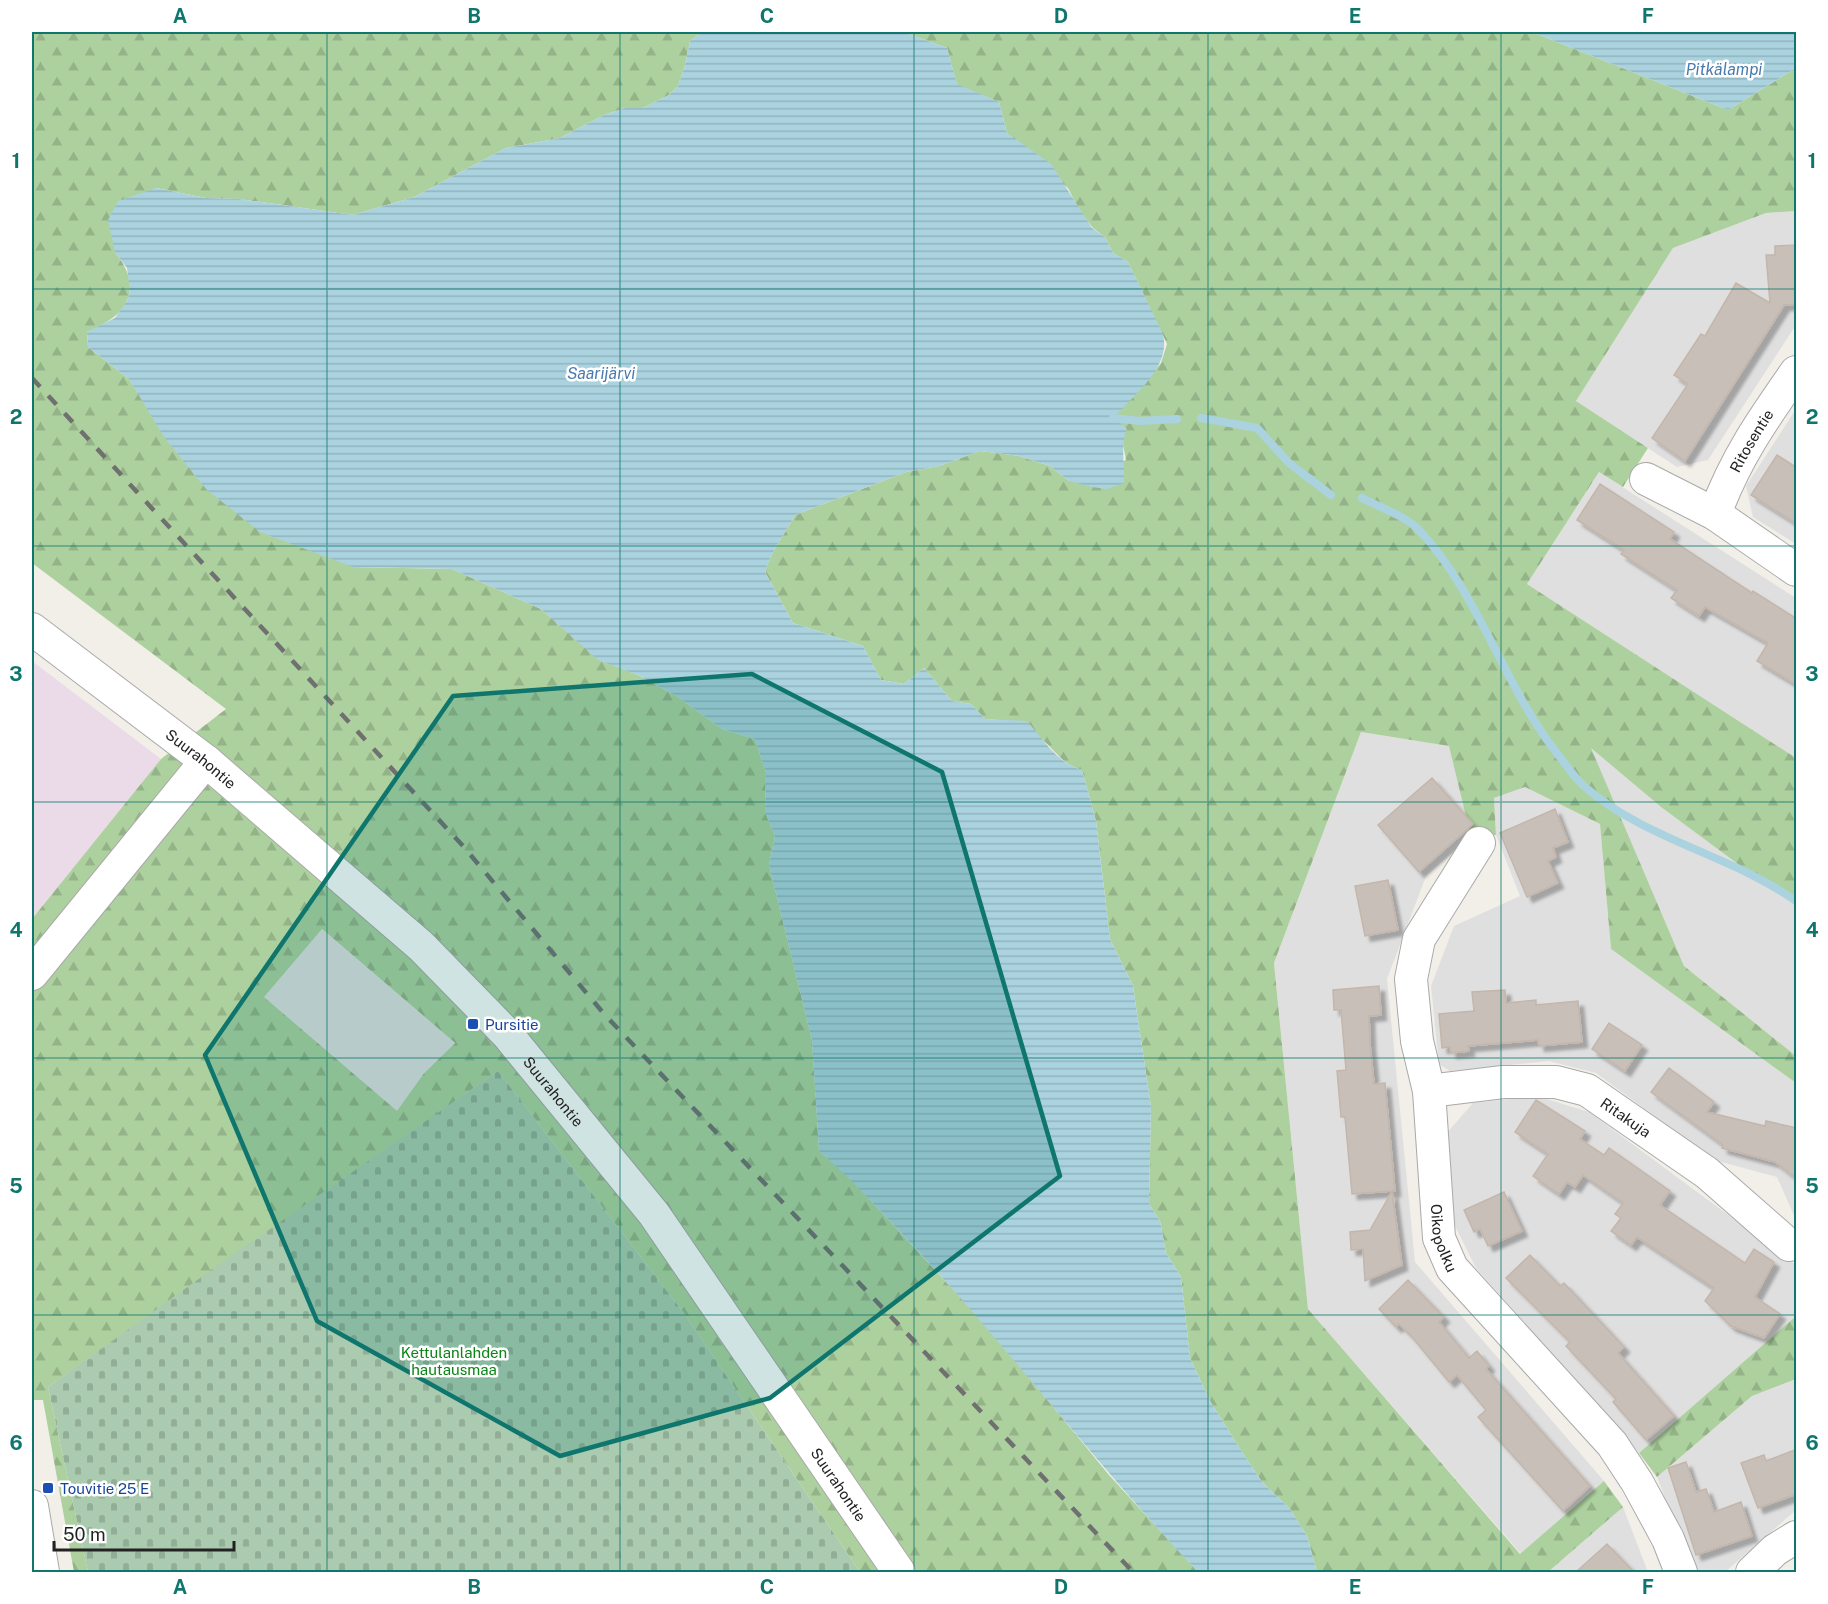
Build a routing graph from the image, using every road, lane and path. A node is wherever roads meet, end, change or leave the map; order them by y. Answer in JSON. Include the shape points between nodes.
{"nodes":[{"id":1,"x":1797,"y":372,"type":"edge"},
{"id":2,"x":1646,"y":479,"type":"dead end"},
{"id":3,"x":1715,"y":514,"type":"junction"},
{"id":4,"x":1797,"y":570,"type":"edge"},
{"id":5,"x":32,"y":629,"type":"edge"},
{"id":6,"x":206,"y":761,"type":"junction"},
{"id":7,"x":1479,"y":843,"type":"dead end"},
{"id":8,"x":32,"y":974,"type":"edge"},
{"id":9,"x":1429,"y":1091,"type":"junction"},
{"id":10,"x":1789,"y":1245,"type":"dead end"},
{"id":11,"x":32,"y":1506,"type":"edge"},
{"id":12,"x":1797,"y":1537,"type":"edge"},
{"id":13,"x":43,"y":1572,"type":"edge"},
{"id":14,"x":899,"y":1572,"type":"edge"},
{"id":15,"x":1682,"y":1572,"type":"edge"},
{"id":16,"x":1752,"y":1572,"type":"edge"}],
"edges":[{"from":1,"to":3,"type":"street","name":"Ritosentie","via":[[1729,475]]},
{"from":2,"to":3,"type":"street"},
{"from":3,"to":4,"type":"street"},
{"from":5,"to":6,"type":"street","name":"Suurahontie"},
{"from":6,"to":8,"type":"street"},
{"from":6,"to":14,"type":"street","name":"Suurahontie","via":[[421,946],[507,1034],[654,1214]]},
{"from":7,"to":9,"type":"street","name":"Oikopolku","via":[[1419,939],[1411,979],[1417,1041]]},
{"from":9,"to":10,"type":"street","name":"Ritakuja","via":[[1503,1082],[1556,1082],[1587,1090],[1707,1173]]},
{"from":9,"to":15,"type":"street","name":"Oikopolku","via":[[1439,1238],[1452,1268],[1612,1444],[1637,1482]]},
{"from":11,"to":13,"type":"street"},
{"from":12,"to":16,"type":"street","via":[[1775,1550]]}]}
